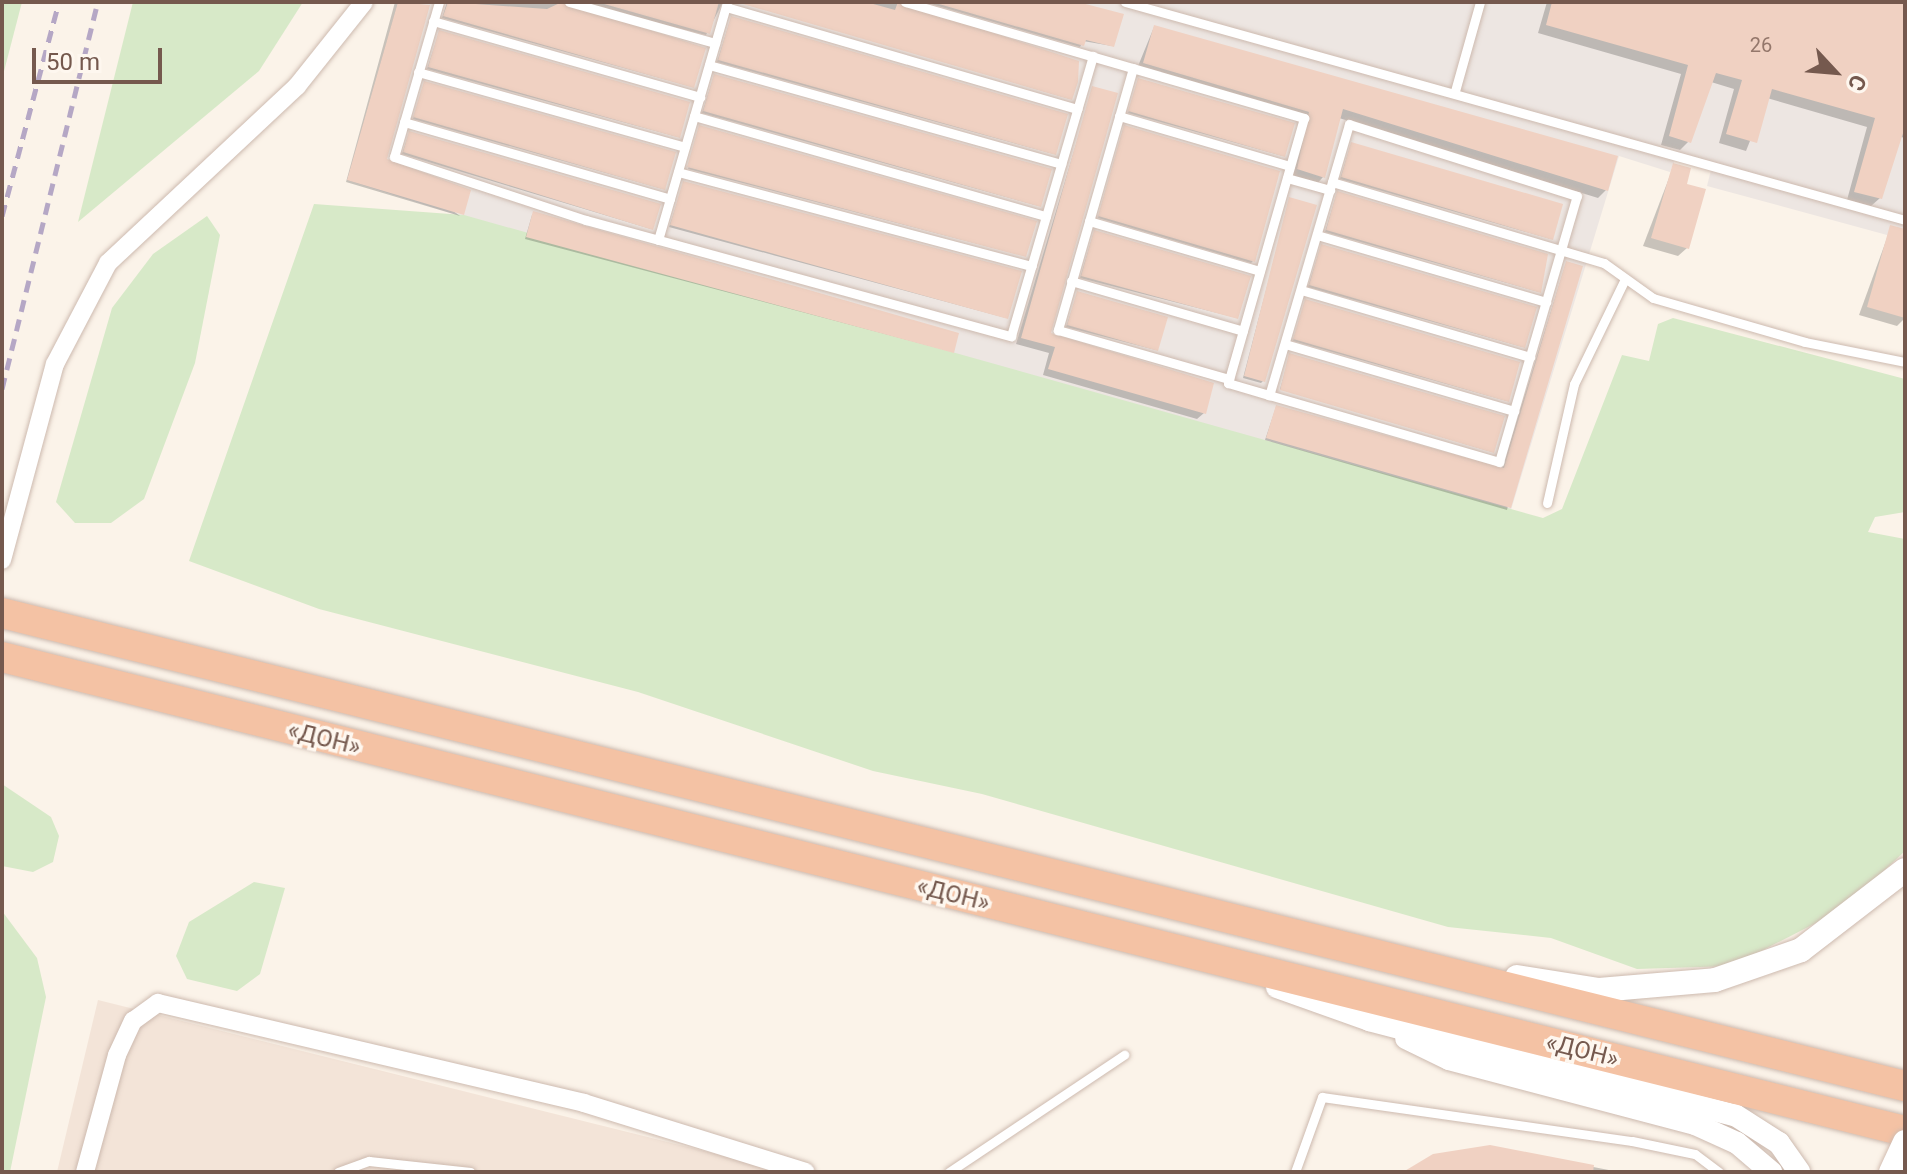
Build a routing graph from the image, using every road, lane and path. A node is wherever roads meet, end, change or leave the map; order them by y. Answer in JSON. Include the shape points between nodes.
{"nodes":[{"id":1,"x":364,"y":2,"type":"edge"},
{"id":2,"x":439,"y":2,"type":"edge"},
{"id":3,"x":569,"y":2,"type":"edge"},
{"id":4,"x":905,"y":2,"type":"edge"},
{"id":5,"x":1125,"y":2,"type":"edge"},
{"id":6,"x":1480,"y":2,"type":"edge"},
{"id":7,"x":726,"y":4,"type":"edge"},
{"id":8,"x":433,"y":21,"type":"junction"},
{"id":9,"x":715,"y":43,"type":"junction"},
{"id":10,"x":1093,"y":56,"type":"junction"},
{"id":11,"x":709,"y":65,"type":"junction"},
{"id":12,"x":1133,"y":68,"type":"junction"},
{"id":13,"x":418,"y":72,"type":"junction"},
{"id":14,"x":1455,"y":91,"type":"junction"},
{"id":15,"x":700,"y":97,"type":"junction"},
{"id":16,"x":1077,"y":109,"type":"junction"},
{"id":17,"x":694,"y":116,"type":"junction"},
{"id":18,"x":1119,"y":116,"type":"junction"},
{"id":19,"x":404,"y":122,"type":"junction"},
{"id":20,"x":685,"y":147,"type":"junction"},
{"id":21,"x":1061,"y":164,"type":"junction"},
{"id":22,"x":1290,"y":166,"type":"junction"},
{"id":23,"x":678,"y":172,"type":"junction"},
{"id":24,"x":1287,"y":178,"type":"junction"},
{"id":25,"x":1331,"y":186,"type":"junction"},
{"id":26,"x":670,"y":199,"type":"junction"},
{"id":27,"x":1046,"y":216,"type":"junction"},
{"id":28,"x":1905,"y":220,"type":"edge"},
{"id":29,"x":1089,"y":221,"type":"junction"},
{"id":30,"x":1317,"y":235,"type":"junction"},
{"id":31,"x":658,"y":240,"type":"junction"},
{"id":32,"x":1561,"y":250,"type":"junction"},
{"id":33,"x":1032,"y":266,"type":"junction"},
{"id":34,"x":1260,"y":271,"type":"junction"},
{"id":35,"x":1625,"y":279,"type":"junction"},
{"id":36,"x":1071,"y":281,"type":"junction"},
{"id":37,"x":1301,"y":290,"type":"junction"},
{"id":38,"x":1546,"y":302,"type":"junction"},
{"id":39,"x":1243,"y":331,"type":"junction"},
{"id":40,"x":1285,"y":344,"type":"junction"},
{"id":41,"x":1530,"y":357,"type":"junction"},
{"id":42,"x":1905,"y":362,"type":"edge"},
{"id":43,"x":1229,"y":379,"type":"junction"},
{"id":44,"x":1269,"y":395,"type":"junction"},
{"id":45,"x":1514,"y":411,"type":"junction"},
{"id":46,"x":1547,"y":503,"type":"dead end"},
{"id":47,"x":2,"y":560,"type":"edge"},
{"id":48,"x":2,"y":613,"type":"edge"},
{"id":49,"x":2,"y":657,"type":"edge"},
{"id":50,"x":1905,"y":870,"type":"edge"},
{"id":51,"x":1223,"y":962,"type":"junction"},
{"id":52,"x":1480,"y":983,"type":"junction"},
{"id":53,"x":1369,"y":1020,"type":"junction"},
{"id":54,"x":1715,"y":1039,"type":"junction"},
{"id":55,"x":1124,"y":1055,"type":"dead end"},
{"id":56,"x":1905,"y":1076,"type":"edge"},
{"id":57,"x":1905,"y":1086,"type":"edge"},
{"id":58,"x":1829,"y":1111,"type":"junction"},
{"id":59,"x":1905,"y":1131,"type":"edge"},
{"id":60,"x":1905,"y":1142,"type":"edge"},
{"id":61,"x":85,"y":1172,"type":"edge"},
{"id":62,"x":338,"y":1172,"type":"edge"},
{"id":63,"x":470,"y":1172,"type":"edge"},
{"id":64,"x":805,"y":1172,"type":"edge"},
{"id":65,"x":949,"y":1172,"type":"edge"},
{"id":66,"x":1295,"y":1172,"type":"edge"},
{"id":67,"x":1719,"y":1172,"type":"edge"},
{"id":68,"x":1771,"y":1172,"type":"edge"},
{"id":69,"x":1799,"y":1172,"type":"edge"},
{"id":70,"x":1891,"y":1172,"type":"edge"}],
"edges":[{"from":1,"to":47,"type":"street","via":[[297,86],[108,263],[55,364]]},
{"from":2,"to":8,"type":"lane"},
{"from":3,"to":9,"type":"lane"},
{"from":4,"to":10,"type":"lane"},
{"from":5,"to":14,"type":"lane"},
{"from":6,"to":14,"type":"lane"},
{"from":7,"to":9,"type":"lane"},
{"from":7,"to":16,"type":"lane"},
{"from":8,"to":13,"type":"lane"},
{"from":8,"to":15,"type":"lane"},
{"from":9,"to":11,"type":"lane"},
{"from":10,"to":12,"type":"lane"},
{"from":10,"to":16,"type":"lane"},
{"from":11,"to":15,"type":"lane"},
{"from":11,"to":21,"type":"lane"},
{"from":12,"to":18,"type":"lane"},
{"from":12,"to":22,"type":"lane","via":[[1304,118]]},
{"from":13,"to":19,"type":"lane"},
{"from":13,"to":20,"type":"lane"},
{"from":14,"to":28,"type":"lane"},
{"from":15,"to":17,"type":"lane"},
{"from":16,"to":21,"type":"lane"},
{"from":17,"to":20,"type":"lane"},
{"from":17,"to":27,"type":"lane"},
{"from":18,"to":22,"type":"lane"},
{"from":18,"to":29,"type":"lane"},
{"from":19,"to":26,"type":"lane"},
{"from":19,"to":31,"type":"lane","via":[[394,157]]},
{"from":20,"to":23,"type":"lane"},
{"from":21,"to":27,"type":"lane"},
{"from":22,"to":24,"type":"lane"},
{"from":23,"to":26,"type":"lane"},
{"from":23,"to":33,"type":"lane"},
{"from":24,"to":25,"type":"lane"},
{"from":24,"to":34,"type":"lane"},
{"from":25,"to":30,"type":"lane"},
{"from":25,"to":32,"type":"lane"},
{"from":25,"to":32,"type":"lane","via":[[1349,124],[1577,196]]},
{"from":26,"to":31,"type":"lane"},
{"from":27,"to":33,"type":"lane"},
{"from":29,"to":34,"type":"lane"},
{"from":29,"to":36,"type":"lane"},
{"from":30,"to":37,"type":"lane"},
{"from":30,"to":38,"type":"lane"},
{"from":31,"to":33,"type":"lane","via":[[1011,336]]},
{"from":32,"to":35,"type":"lane"},
{"from":32,"to":38,"type":"lane"},
{"from":34,"to":39,"type":"lane"},
{"from":35,"to":42,"type":"lane","via":[[1653,298],[1805,342]]},
{"from":35,"to":46,"type":"lane","via":[[1574,384]]},
{"from":36,"to":39,"type":"lane"},
{"from":36,"to":43,"type":"lane","via":[[1058,330]]},
{"from":37,"to":40,"type":"lane"},
{"from":37,"to":41,"type":"lane"},
{"from":38,"to":41,"type":"lane"},
{"from":39,"to":43,"type":"lane"},
{"from":40,"to":44,"type":"lane"},
{"from":40,"to":45,"type":"lane"},
{"from":41,"to":45,"type":"lane"},
{"from":43,"to":44,"type":"lane"},
{"from":44,"to":45,"type":"lane","via":[[1499,462]]},
{"from":48,"to":52,"type":"highway","name":"«ДОН»"},
{"from":49,"to":51,"type":"highway","name":"«ДОН»"},
{"from":50,"to":52,"type":"main road","via":[[1801,950],[1715,980],[1599,990],[1514,977]]},
{"from":51,"to":53,"type":"street"},
{"from":51,"to":58,"type":"highway","name":"«ДОН»"},
{"from":52,"to":54,"type":"highway","name":"«ДОН»"},
{"from":53,"to":68,"type":"street","via":[[1449,1059],[1695,1124],[1737,1143]]},
{"from":53,"to":69,"type":"street","via":[[1735,1115],[1779,1143]]},
{"from":54,"to":56,"type":"main road"},
{"from":54,"to":57,"type":"highway","name":"«ДОН»"},
{"from":55,"to":65,"type":"lane"},
{"from":58,"to":59,"type":"highway","name":"«ДОН»"},
{"from":58,"to":60,"type":"main road"},
{"from":60,"to":70,"type":"main road","bridge":true},
{"from":61,"to":64,"type":"street","via":[[117,1055],[133,1021],[158,1003],[584,1103]]},
{"from":62,"to":63,"type":"lane","via":[[369,1161]]},
{"from":66,"to":67,"type":"lane","via":[[1322,1097],[1632,1141],[1695,1154]]}]}
